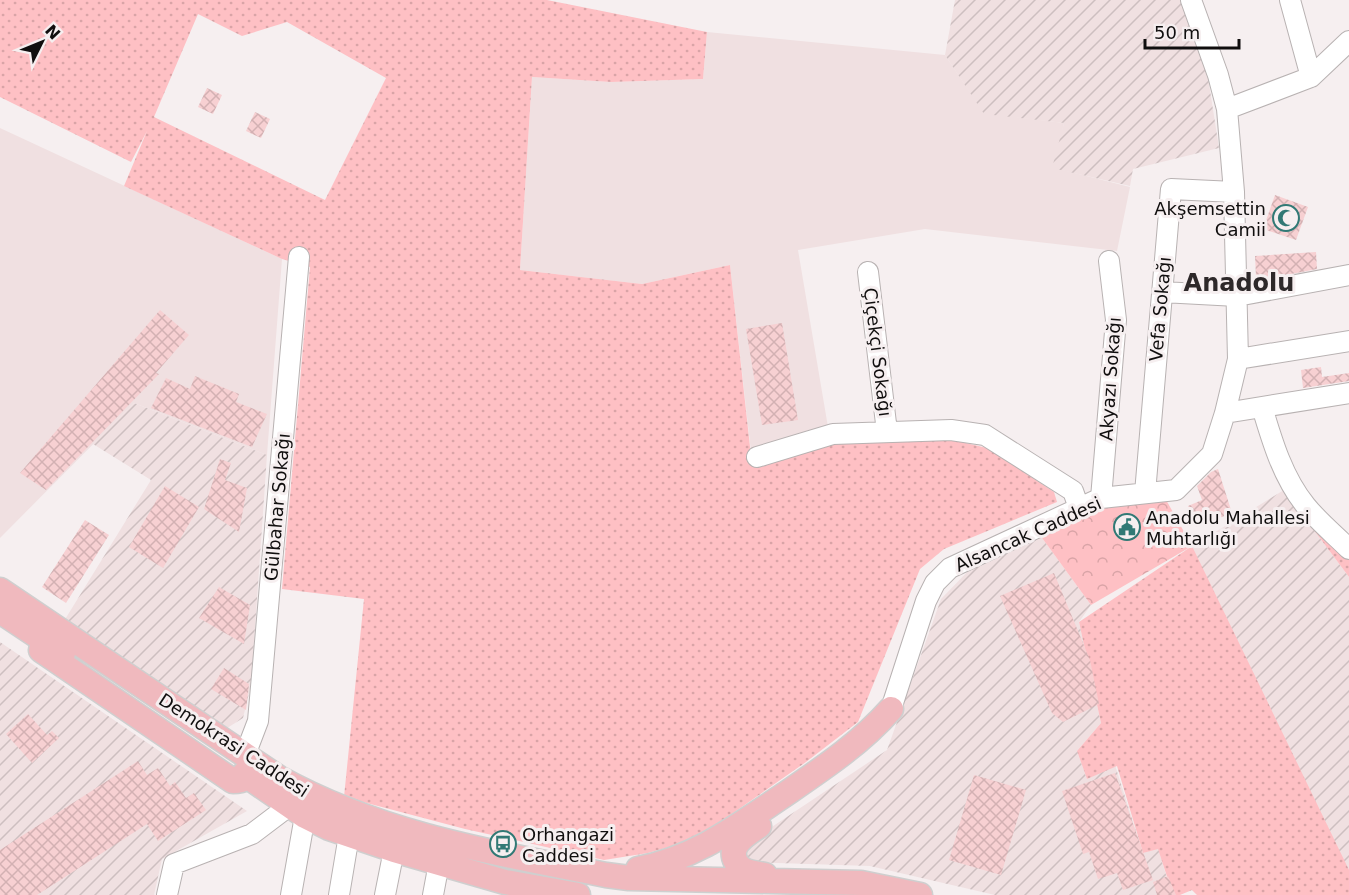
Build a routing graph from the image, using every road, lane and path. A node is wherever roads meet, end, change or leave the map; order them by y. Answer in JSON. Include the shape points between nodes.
{"nodes":[{"id":1,"x":1191,"y":0,"type":"edge"},
{"id":2,"x":1290,"y":0,"type":"edge"},
{"id":3,"x":1349,"y":41,"type":"edge"},
{"id":4,"x":1311,"y":77,"type":"junction"},
{"id":5,"x":1227,"y":109,"type":"junction"},
{"id":6,"x":1234,"y":192,"type":"junction"},
{"id":7,"x":299,"y":257,"type":"dead end"},
{"id":8,"x":1109,"y":261,"type":"dead end"},
{"id":9,"x":868,"y":272,"type":"dead end"},
{"id":10,"x":1349,"y":275,"type":"edge"},
{"id":11,"x":1162,"y":292,"type":"junction"},
{"id":12,"x":1237,"y":296,"type":"junction"},
{"id":13,"x":1349,"y":341,"type":"edge"},
{"id":14,"x":1238,"y":359,"type":"junction"},
{"id":15,"x":1349,"y":393,"type":"edge"},
{"id":16,"x":1262,"y":407,"type":"junction"},
{"id":17,"x":1225,"y":413,"type":"junction"},
{"id":18,"x":888,"y":432,"type":"junction"},
{"id":19,"x":757,"y":457,"type":"dead end"},
{"id":20,"x":1145,"y":493,"type":"junction"},
{"id":21,"x":1101,"y":498,"type":"junction"},
{"id":22,"x":1079,"y":508,"type":"junction"},
{"id":23,"x":1349,"y":549,"type":"edge"},
{"id":24,"x":0,"y":590,"type":"edge"},
{"id":25,"x":0,"y":611,"type":"edge"},
{"id":26,"x":0,"y":622,"type":"edge"},
{"id":27,"x":891,"y":709,"type":"junction"},
{"id":28,"x":247,"y":766,"type":"junction"},
{"id":29,"x":297,"y":811,"type":"junction"},
{"id":30,"x":734,"y":828,"type":"junction"},
{"id":31,"x":349,"y":835,"type":"junction"},
{"id":32,"x":394,"y":850,"type":"junction"},
{"id":33,"x":439,"y":863,"type":"junction"},
{"id":34,"x":606,"y":875,"type":"junction"},
{"id":35,"x":800,"y":882,"type":"junction"},
{"id":36,"x":722,"y":887,"type":"edge"},
{"id":37,"x":504,"y":888,"type":"edge"},
{"id":38,"x":167,"y":895,"type":"edge"},
{"id":39,"x":291,"y":895,"type":"edge"},
{"id":40,"x":339,"y":895,"type":"edge"},
{"id":41,"x":385,"y":895,"type":"edge"},
{"id":42,"x":434,"y":895,"type":"edge"},
{"id":43,"x":578,"y":895,"type":"edge"},
{"id":44,"x":920,"y":895,"type":"edge"}],
"edges":[{"from":1,"to":5,"type":"street","name":"Alsancak Caddesi"},
{"from":2,"to":4,"type":"street"},
{"from":3,"to":4,"type":"street"},
{"from":4,"to":5,"type":"street"},
{"from":5,"to":6,"type":"street","name":"Alsancak Caddesi"},
{"from":6,"to":11,"type":"street","name":"Vefa Sokağı","via":[[1171,189]]},
{"from":6,"to":12,"type":"street","name":"Alsancak Caddesi"},
{"from":7,"to":28,"type":"street","name":"Gülbahar Sokağı","via":[[258,721]]},
{"from":8,"to":21,"type":"street","name":"Akyazı Sokağı","via":[[1116,320]]},
{"from":9,"to":18,"type":"street","name":"Çiçekçi Sokağı"},
{"from":10,"to":12,"type":"street"},
{"from":11,"to":12,"type":"street"},
{"from":11,"to":20,"type":"street","name":"Vefa Sokağı"},
{"from":12,"to":14,"type":"street","name":"Alsancak Caddesi"},
{"from":13,"to":14,"type":"street"},
{"from":14,"to":17,"type":"street","name":"Alsancak Caddesi"},
{"from":15,"to":16,"type":"street"},
{"from":16,"to":17,"type":"street"},
{"from":16,"to":23,"type":"street","via":[[1287,476],[1305,505]]},
{"from":17,"to":20,"type":"street","name":"Alsancak Caddesi","via":[[1212,454],[1176,490]]},
{"from":18,"to":19,"type":"street","via":[[832,434]]},
{"from":18,"to":22,"type":"street","via":[[951,430],[985,435],[1073,491]]},
{"from":20,"to":21,"type":"street","name":"Alsancak Caddesi"},
{"from":21,"to":22,"type":"street","name":"Alsancak Caddesi"},
{"from":22,"to":27,"type":"street","name":"Alsancak Caddesi","via":[[950,568],[935,583]]},
{"from":24,"to":28,"type":"main road","name":"Demokrasi Caddesi"},
{"from":25,"to":28,"type":"main road","name":"Demokrasi Caddesi","via":[[148,708]]},
{"from":26,"to":28,"type":"main road","via":[[226,777],[241,781]]},
{"from":27,"to":30,"type":"main road","via":[[844,753]]},
{"from":27,"to":35,"type":"main road","via":[[882,731],[868,748],[735,846],[738,867]]},
{"from":28,"to":29,"type":"main road","name":"Demokrasi Caddesi"},
{"from":28,"to":34,"type":"main road","name":"Demokrasi Caddesi","via":[[362,816],[464,845]]},
{"from":29,"to":31,"type":"main road","name":"Demokrasi Caddesi"},
{"from":29,"to":38,"type":"street","via":[[252,834],[174,864]]},
{"from":29,"to":39,"type":"street"},
{"from":30,"to":34,"type":"main road","via":[[687,855]]},
{"from":30,"to":36,"type":"main road","via":[[715,855],[714,867]]},
{"from":31,"to":32,"type":"main road","name":"Demokrasi Caddesi"},
{"from":31,"to":40,"type":"street"},
{"from":32,"to":33,"type":"main road","name":"Demokrasi Caddesi"},
{"from":32,"to":41,"type":"street"},
{"from":33,"to":37,"type":"main road","name":"Demokrasi Caddesi"},
{"from":33,"to":42,"type":"street"},
{"from":34,"to":36,"type":"main road","name":"Demokrasi Caddesi"},
{"from":35,"to":36,"type":"main road","name":"Demokrasi Caddesi"},
{"from":35,"to":44,"type":"main road","name":"Demokrasi Caddesi","via":[[861,883]]},
{"from":37,"to":43,"type":"main road","name":"Demokrasi Caddesi"}]}
